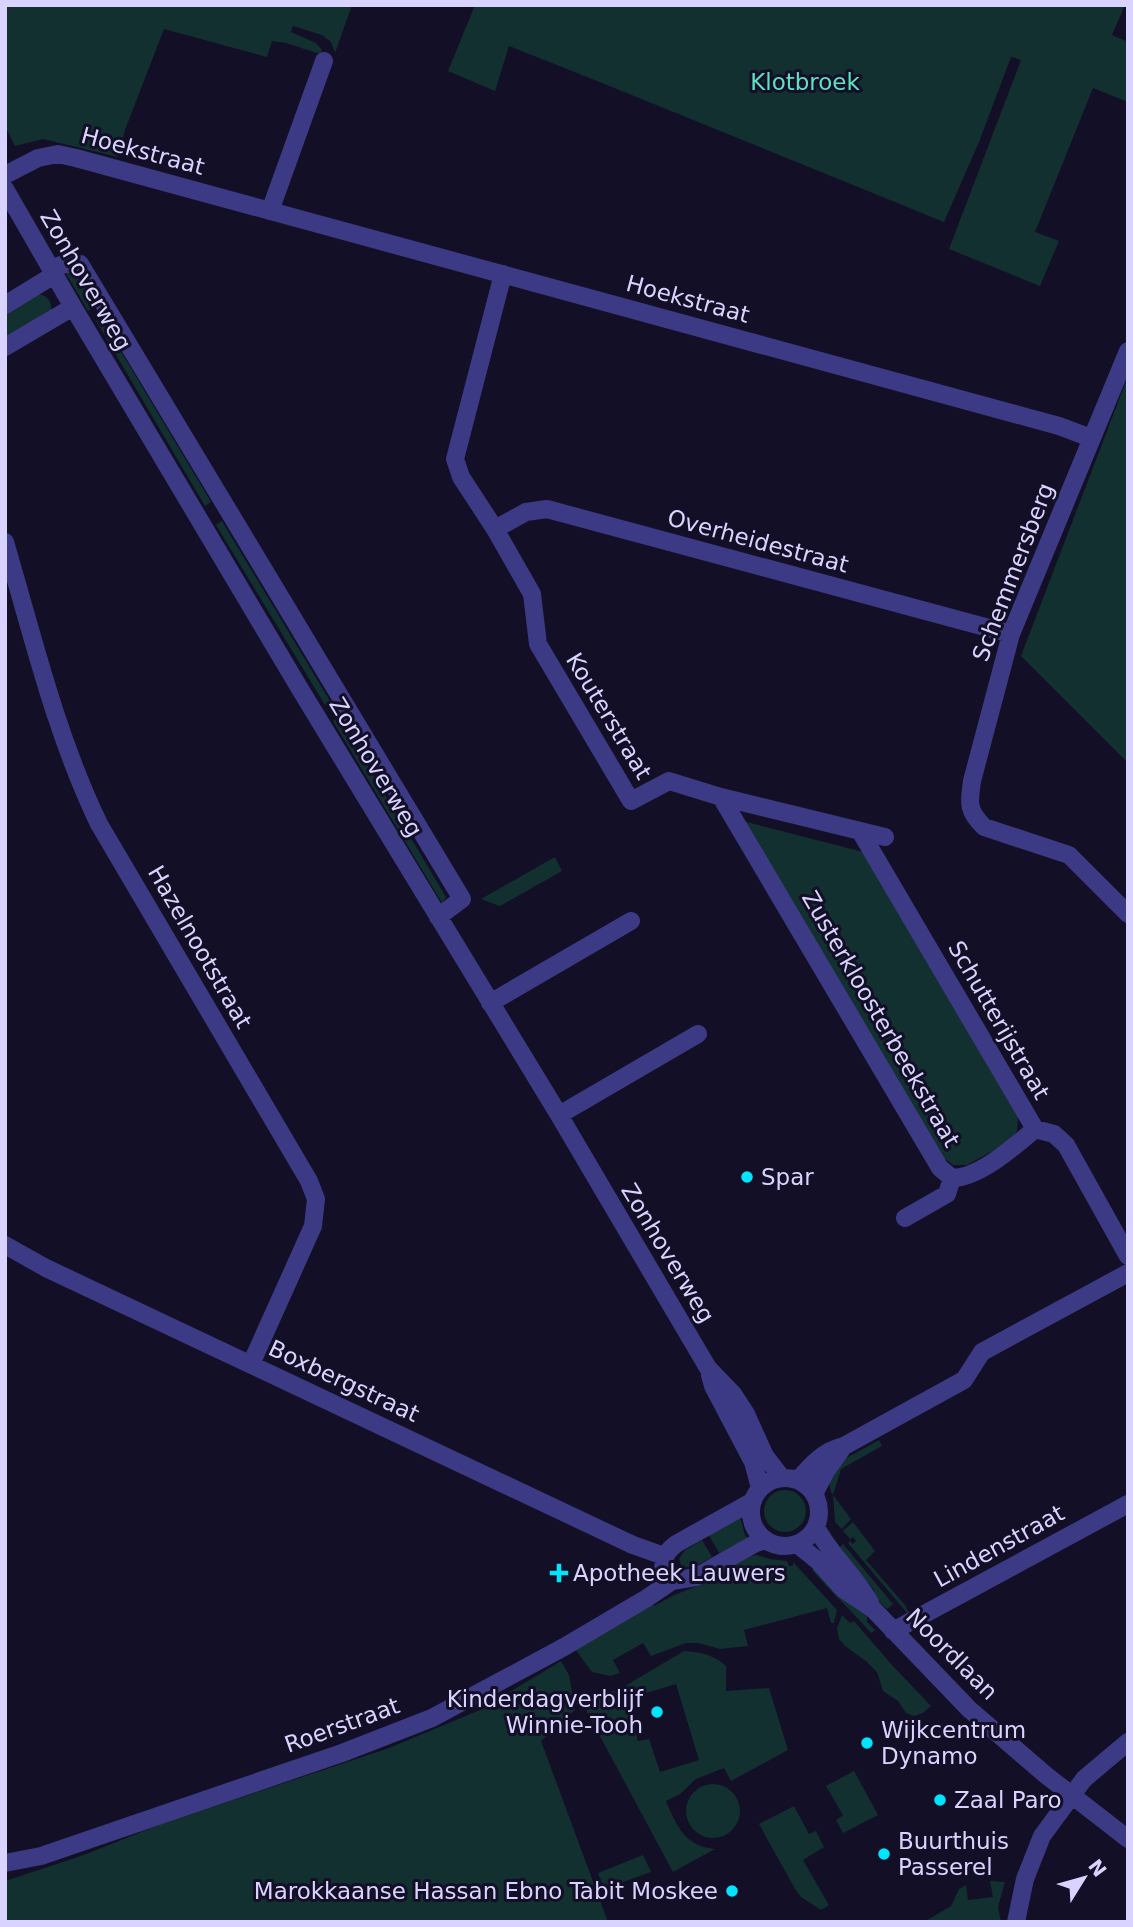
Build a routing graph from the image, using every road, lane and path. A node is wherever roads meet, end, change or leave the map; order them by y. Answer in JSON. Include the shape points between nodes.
{"nodes":[{"id":1,"x":324,"y":61,"type":"dead end"},
{"id":2,"x":5,"y":175,"type":"edge"},
{"id":3,"x":5,"y":189,"type":"edge"},
{"id":4,"x":270,"y":211,"type":"junction"},
{"id":5,"x":53,"y":272,"type":"junction"},
{"id":6,"x":503,"y":274,"type":"junction"},
{"id":7,"x":5,"y":305,"type":"edge"},
{"id":8,"x":73,"y":307,"type":"junction"},
{"id":9,"x":5,"y":347,"type":"edge"},
{"id":10,"x":1128,"y":351,"type":"edge"},
{"id":11,"x":1091,"y":438,"type":"junction"},
{"id":12,"x":225,"y":505,"type":"junction"},
{"id":13,"x":200,"y":520,"type":"junction"},
{"id":14,"x":495,"y":529,"type":"junction"},
{"id":15,"x":5,"y":542,"type":"edge"},
{"id":16,"x":1011,"y":634,"type":"junction"},
{"id":17,"x":343,"y":703,"type":"junction"},
{"id":18,"x":317,"y":718,"type":"junction"},
{"id":19,"x":721,"y":797,"type":"junction"},
{"id":20,"x":860,"y":831,"type":"junction"},
{"id":21,"x":885,"y":837,"type":"dead end"},
{"id":22,"x":1128,"y":914,"type":"edge"},
{"id":23,"x":438,"y":917,"type":"junction"},
{"id":24,"x":631,"y":921,"type":"dead end"},
{"id":25,"x":490,"y":1003,"type":"junction"},
{"id":26,"x":698,"y":1034,"type":"dead end"},
{"id":27,"x":559,"y":1115,"type":"junction"},
{"id":28,"x":1035,"y":1129,"type":"junction"},
{"id":29,"x":952,"y":1178,"type":"junction"},
{"id":30,"x":905,"y":1218,"type":"dead end"},
{"id":31,"x":5,"y":1245,"type":"edge"},
{"id":32,"x":1128,"y":1256,"type":"edge"},
{"id":33,"x":1128,"y":1273,"type":"edge"},
{"id":34,"x":251,"y":1364,"type":"junction"},
{"id":35,"x":708,"y":1368,"type":"junction"},
{"id":36,"x":844,"y":1446,"type":"junction"},
{"id":37,"x":790,"y":1479,"type":"junction"},
{"id":38,"x":756,"y":1494,"type":"junction"},
{"id":39,"x":814,"y":1494,"type":"junction"},
{"id":40,"x":1128,"y":1504,"type":"edge"},
{"id":41,"x":816,"y":1527,"type":"junction"},
{"id":42,"x":766,"y":1540,"type":"junction"},
{"id":43,"x":797,"y":1544,"type":"junction"},
{"id":44,"x":664,"y":1556,"type":"junction"},
{"id":45,"x":672,"y":1581,"type":"junction"},
{"id":46,"x":873,"y":1609,"type":"junction"},
{"id":47,"x":893,"y":1631,"type":"junction"},
{"id":48,"x":1128,"y":1742,"type":"edge"},
{"id":49,"x":1071,"y":1796,"type":"junction"},
{"id":50,"x":1128,"y":1839,"type":"edge"},
{"id":51,"x":5,"y":1863,"type":"edge"},
{"id":52,"x":1016,"y":1922,"type":"edge"}],
"edges":[{"from":1,"to":4,"type":"street"},
{"from":2,"to":4,"type":"street","name":"Hoekstraat","via":[[38,158],[58,154]]},
{"from":3,"to":5,"type":"street","name":"Zonhoverweg"},
{"from":4,"to":6,"type":"street","name":"Hoekstraat"},
{"from":5,"to":7,"type":"street"},
{"from":5,"to":8,"type":"street","name":"Zonhoverweg"},
{"from":5,"to":12,"type":"street","via":[[64,264],[80,264]]},
{"from":6,"to":11,"type":"street","name":"Hoekstraat"},
{"from":6,"to":14,"type":"street","via":[[455,459],[461,477]]},
{"from":8,"to":9,"type":"street"},
{"from":8,"to":13,"type":"street","name":"Zonhoverweg"},
{"from":10,"to":11,"type":"street","name":"Schemmersberg"},
{"from":11,"to":16,"type":"street","name":"Schemmersberg"},
{"from":12,"to":13,"type":"street"},
{"from":12,"to":17,"type":"street"},
{"from":13,"to":18,"type":"street","name":"Zonhoverweg"},
{"from":14,"to":16,"type":"street","name":"Overheidestraat","via":[[526,512],[547,509]]},
{"from":14,"to":19,"type":"street","name":"Kouterstraat","via":[[531,594],[538,644],[631,801],[669,781]]},
{"from":15,"to":34,"type":"street","name":"Hazelnootstraat","via":[[67,750],[99,824],[316,1199],[313,1226]]},
{"from":16,"to":22,"type":"street","name":"Schemmersberg","via":[[968,804],[984,827],[1069,855]]},
{"from":17,"to":18,"type":"street"},
{"from":17,"to":23,"type":"street","via":[[462,900]]},
{"from":18,"to":23,"type":"street","name":"Zonhoverweg"},
{"from":19,"to":20,"type":"street","name":"Kouterstraat"},
{"from":19,"to":29,"type":"street","name":"Zusterkloosterbeekstraat","via":[[940,1168]]},
{"from":20,"to":21,"type":"street","name":"Kouterstraat"},
{"from":20,"to":28,"type":"street","name":"Schutterijstraat"},
{"from":23,"to":25,"type":"street","name":"Zonhoverweg"},
{"from":24,"to":25,"type":"street"},
{"from":25,"to":27,"type":"street","name":"Zonhoverweg"},
{"from":26,"to":27,"type":"street"},
{"from":27,"to":35,"type":"street","name":"Zonhoverweg"},
{"from":28,"to":29,"type":"street","name":"Zusterkloosterbeekstraat","via":[[1003,1156],[962,1178]]},
{"from":28,"to":32,"type":"street","name":"Schutterijstraat","via":[[1054,1134],[1066,1145]]},
{"from":29,"to":30,"type":"street","via":[[947,1194]]},
{"from":31,"to":34,"type":"street","name":"Boxbergstraat"},
{"from":33,"to":36,"type":"street","via":[[982,1352],[964,1380]]},
{"from":34,"to":44,"type":"street","name":"Boxbergstraat"},
{"from":35,"to":37,"type":"street","name":"Zonhoverweg","via":[[746,1414],[765,1456]]},
{"from":35,"to":38,"type":"street","name":"Zonhoverweg","via":[[753,1462]]},
{"from":36,"to":37,"type":"street","via":[[825,1453]]},
{"from":36,"to":39,"type":"street"},
{"from":37,"to":38,"type":"street","via":[[770,1481]]},
{"from":37,"to":39,"type":"street"},
{"from":38,"to":42,"type":"street","via":[[753,1523]]},
{"from":38,"to":44,"type":"street"},
{"from":39,"to":41,"type":"street","name":"Noordlaan","via":[[819,1516]]},
{"from":40,"to":47,"type":"street","name":"Lindenstraat"},
{"from":41,"to":43,"type":"street"},
{"from":41,"to":46,"type":"street","name":"Noordlaan"},
{"from":42,"to":43,"type":"street","via":[[781,1546]]},
{"from":42,"to":45,"type":"street","via":[[696,1577]]},
{"from":43,"to":46,"type":"street","name":"Noordlaan","via":[[843,1589]]},
{"from":44,"to":45,"type":"street","via":[[663,1569]]},
{"from":45,"to":51,"type":"street","name":"Roerstraat","via":[[564,1647],[432,1718],[41,1856]]},
{"from":46,"to":47,"type":"street","name":"Noordlaan"},
{"from":47,"to":49,"type":"street","name":"Noordlaan","via":[[969,1709]]},
{"from":48,"to":49,"type":"street"},
{"from":49,"to":50,"type":"street","name":"Noordlaan"},
{"from":49,"to":52,"type":"street","via":[[1038,1845]]}]}
